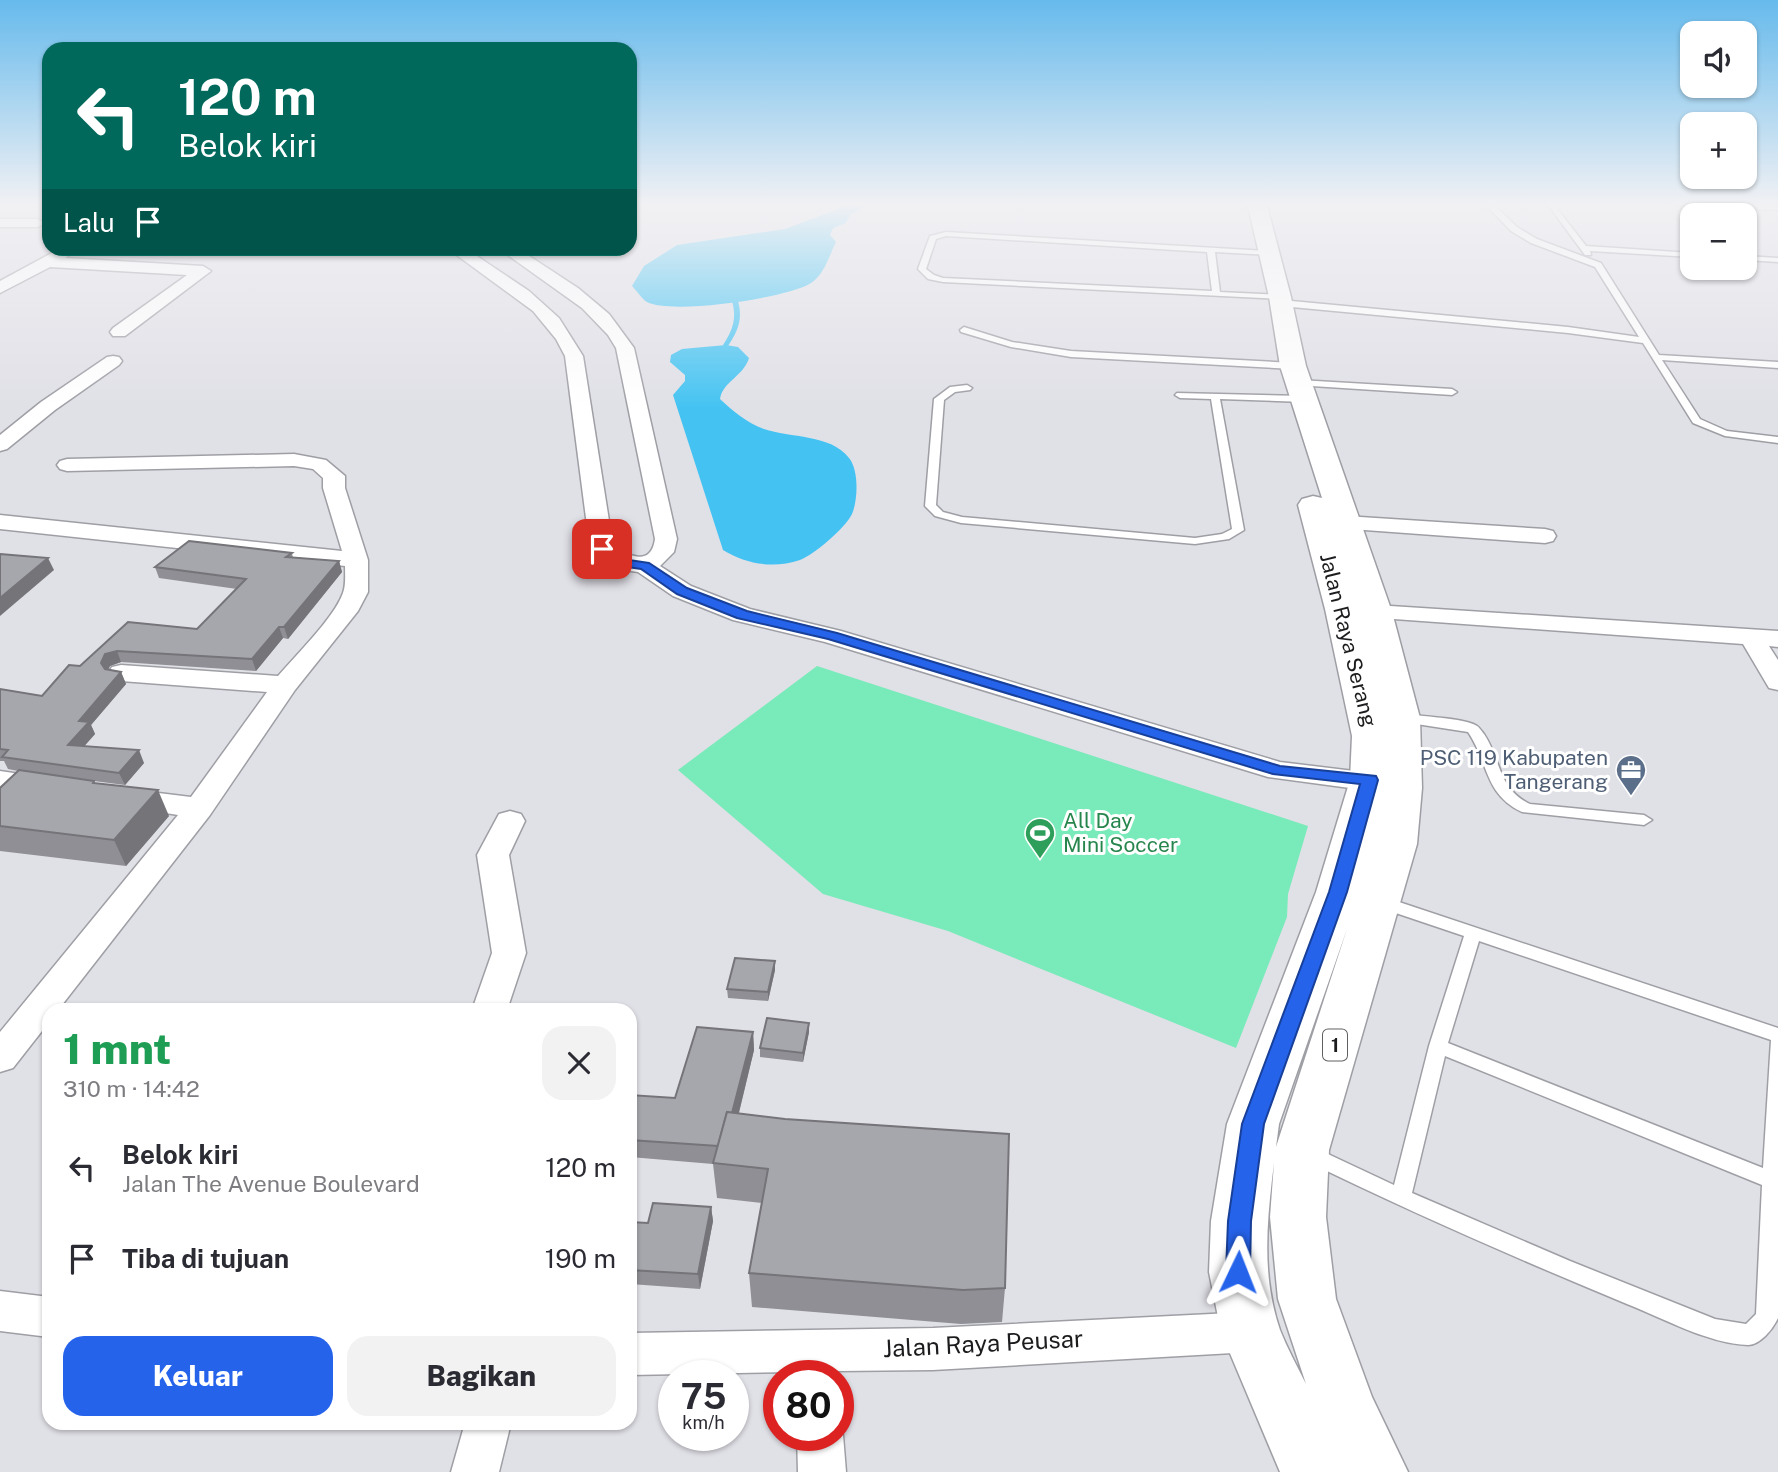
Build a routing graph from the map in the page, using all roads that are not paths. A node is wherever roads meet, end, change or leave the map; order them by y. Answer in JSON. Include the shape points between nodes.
{"nodes":[{"id":1,"x":32,"y":271,"type":"edge"},
{"id":2,"x":198,"y":271,"type":"edge"},
{"id":3,"x":486,"y":271,"type":"edge"},
{"id":4,"x":538,"y":271,"type":"edge"},
{"id":5,"x":924,"y":271,"type":"edge"},
{"id":6,"x":1213,"y":271,"type":"edge"},
{"id":7,"x":1272,"y":271,"type":"edge"},
{"id":8,"x":1602,"y":271,"type":"edge"},
{"id":9,"x":0,"y":288,"type":"edge"},
{"id":10,"x":1216,"y":292,"type":"junction"},
{"id":11,"x":1280,"y":300,"type":"junction"},
{"id":12,"x":964,"y":330,"type":"dead end"},
{"id":13,"x":119,"y":332,"type":"dead end"},
{"id":14,"x":1647,"y":341,"type":"junction"},
{"id":15,"x":1654,"y":357,"type":"junction"},
{"id":16,"x":113,"y":361,"type":"dead end"},
{"id":17,"x":1778,"y":365,"type":"edge"},
{"id":18,"x":967,"y":388,"type":"dead end"},
{"id":19,"x":1300,"y":390,"type":"junction"},
{"id":20,"x":1452,"y":392,"type":"dead end"},
{"id":21,"x":1180,"y":394,"type":"dead end"},
{"id":22,"x":1215,"y":396,"type":"junction"},
{"id":23,"x":1778,"y":440,"type":"edge"},
{"id":24,"x":0,"y":445,"type":"edge"},
{"id":25,"x":67,"y":465,"type":"dead end"},
{"id":26,"x":0,"y":522,"type":"edge"},
{"id":27,"x":1345,"y":523,"type":"junction"},
{"id":28,"x":1545,"y":536,"type":"dead end"},
{"id":29,"x":355,"y":559,"type":"junction"},
{"id":30,"x":644,"y":566,"type":"junction"},
{"id":31,"x":1375,"y":612,"type":"junction"},
{"id":32,"x":1751,"y":637,"type":"junction"},
{"id":33,"x":1778,"y":639,"type":"edge"},
{"id":34,"x":121,"y":673,"type":"edge"},
{"id":35,"x":1778,"y":682,"type":"edge"},
{"id":36,"x":285,"y":685,"type":"junction"},
{"id":37,"x":1401,"y":718,"type":"junction"},
{"id":38,"x":0,"y":780,"type":"edge"},
{"id":39,"x":1386,"y":784,"type":"junction"},
{"id":40,"x":199,"y":808,"type":"junction"},
{"id":41,"x":1644,"y":820,"type":"dead end"},
{"id":42,"x":510,"y":821,"type":"dead end"},
{"id":43,"x":1380,"y":902,"type":"junction"},
{"id":44,"x":1474,"y":932,"type":"junction"},
{"id":45,"x":44,"y":1003,"type":"edge"},
{"id":46,"x":491,"y":1003,"type":"edge"},
{"id":47,"x":42,"y":1005,"type":"edge"},
{"id":48,"x":1778,"y":1035,"type":"edge"},
{"id":49,"x":1778,"y":1043,"type":"edge"},
{"id":50,"x":1438,"y":1046,"type":"junction"},
{"id":51,"x":0,"y":1058,"type":"edge"},
{"id":52,"x":1302,"y":1150,"type":"junction"},
{"id":53,"x":1771,"y":1180,"type":"junction"},
{"id":54,"x":1401,"y":1198,"type":"junction"},
{"id":55,"x":0,"y":1311,"type":"edge"},
{"id":56,"x":42,"y":1316,"type":"edge"},
{"id":57,"x":1251,"y":1332,"type":"junction"},
{"id":58,"x":637,"y":1354,"type":"edge"},
{"id":59,"x":840,"y":1360,"type":"edge"},
{"id":60,"x":763,"y":1361,"type":"edge"},
{"id":61,"x":486,"y":1430,"type":"edge"},
{"id":62,"x":821,"y":1451,"type":"edge"},
{"id":63,"x":475,"y":1472,"type":"edge"},
{"id":64,"x":822,"y":1472,"type":"edge"},
{"id":65,"x":1312,"y":1472,"type":"edge"},
{"id":66,"x":1376,"y":1472,"type":"edge"}],
"edges":[{"from":1,"to":9,"type":"street"},
{"from":2,"to":13,"type":"street","via":[[203,271]]},
{"from":3,"to":30,"type":"street","via":[[549,315],[567,338],[574,356],[602,549],[625,564]]},
{"from":4,"to":30,"type":"street","via":[[597,312],[616,330],[625,348],[666,539],[660,556]]},
{"from":5,"to":10,"type":"lane","via":[[943,280]]},
{"from":6,"to":10,"type":"lane"},
{"from":7,"to":11,"type":"highway","name":"Jalan Raya Serang","number":"1"},
{"from":8,"to":14,"type":"lane"},
{"from":10,"to":11,"type":"lane"},
{"from":11,"to":14,"type":"lane"},
{"from":11,"to":19,"type":"highway","name":"Jalan Raya Serang","number":"1"},
{"from":12,"to":19,"type":"lane","via":[[1051,352]]},
{"from":14,"to":15,"type":"lane"},
{"from":15,"to":17,"type":"lane"},
{"from":15,"to":23,"type":"lane","via":[[1696,421],[1733,436]]},
{"from":16,"to":24,"type":"street"},
{"from":18,"to":22,"type":"lane","via":[[953,388],[939,399],[930,506],[939,514],[961,520],[1195,541],[1225,537],[1238,530]]},
{"from":19,"to":20,"type":"lane"},
{"from":19,"to":22,"type":"lane"},
{"from":19,"to":27,"type":"highway","name":"Jalan Raya Serang","number":"1"},
{"from":19,"to":39,"type":"highway","name":"Jalan Raya Serang","number":"1","via":[[1295,440]]},
{"from":21,"to":22,"type":"lane"},
{"from":25,"to":29,"type":"street","via":[[294,460],[320,464],[334,475]]},
{"from":26,"to":29,"type":"street"},
{"from":27,"to":28,"type":"street"},
{"from":27,"to":31,"type":"highway","name":"Jalan Raya Serang","number":"1"},
{"from":29,"to":36,"type":"street","via":[[356,592],[346,611]]},
{"from":30,"to":39,"type":"street","via":[[682,591],[742,615],[832,636],[1278,771]]},
{"from":31,"to":32,"type":"street"},
{"from":31,"to":37,"type":"highway","name":"Jalan Raya Serang","number":"1"},
{"from":32,"to":33,"type":"street"},
{"from":32,"to":35,"type":"street"},
{"from":34,"to":36,"type":"street"},
{"from":36,"to":40,"type":"street"},
{"from":37,"to":39,"type":"highway","name":"Jalan Raya Serang","number":"1"},
{"from":37,"to":41,"type":"lane","via":[[1473,729],[1503,795],[1513,804]]},
{"from":38,"to":40,"type":"street"},
{"from":39,"to":43,"type":"highway","name":"Jalan Raya Serang","number":"1","via":[[1396,844]]},
{"from":39,"to":57,"type":"highway","name":"Jalan Raya Serang","number":"1","via":[[1338,892],[1253,1124],[1239,1221],[1238,1272]]},
{"from":40,"to":45,"type":"street"},
{"from":42,"to":46,"type":"street","via":[[493,855],[509,953]]},
{"from":43,"to":44,"type":"lane"},
{"from":43,"to":52,"type":"highway","name":"Jalan Raya Serang","number":"1"},
{"from":44,"to":48,"type":"lane"},
{"from":44,"to":50,"type":"lane"},
{"from":47,"to":51,"type":"street"},
{"from":49,"to":53,"type":"lane"},
{"from":50,"to":53,"type":"lane"},
{"from":50,"to":54,"type":"lane"},
{"from":52,"to":54,"type":"lane"},
{"from":52,"to":66,"type":"highway","name":"Jalan Raya Serang","number":"1","via":[[1298,1217],[1307,1299],[1346,1412]]},
{"from":53,"to":54,"type":"lane","via":[[1767,1318],[1750,1335],[1704,1325]]},
{"from":55,"to":56,"type":"street"},
{"from":57,"to":59,"type":"street","name":"Jalan Raya Peusar","via":[[933,1349]]},
{"from":57,"to":65,"type":"highway","name":"Jalan Raya Serang","number":"1"},
{"from":58,"to":60,"type":"street","name":"Jalan Raya Peusar"},
{"from":61,"to":63,"type":"street"},
{"from":62,"to":64,"type":"street"}]}
